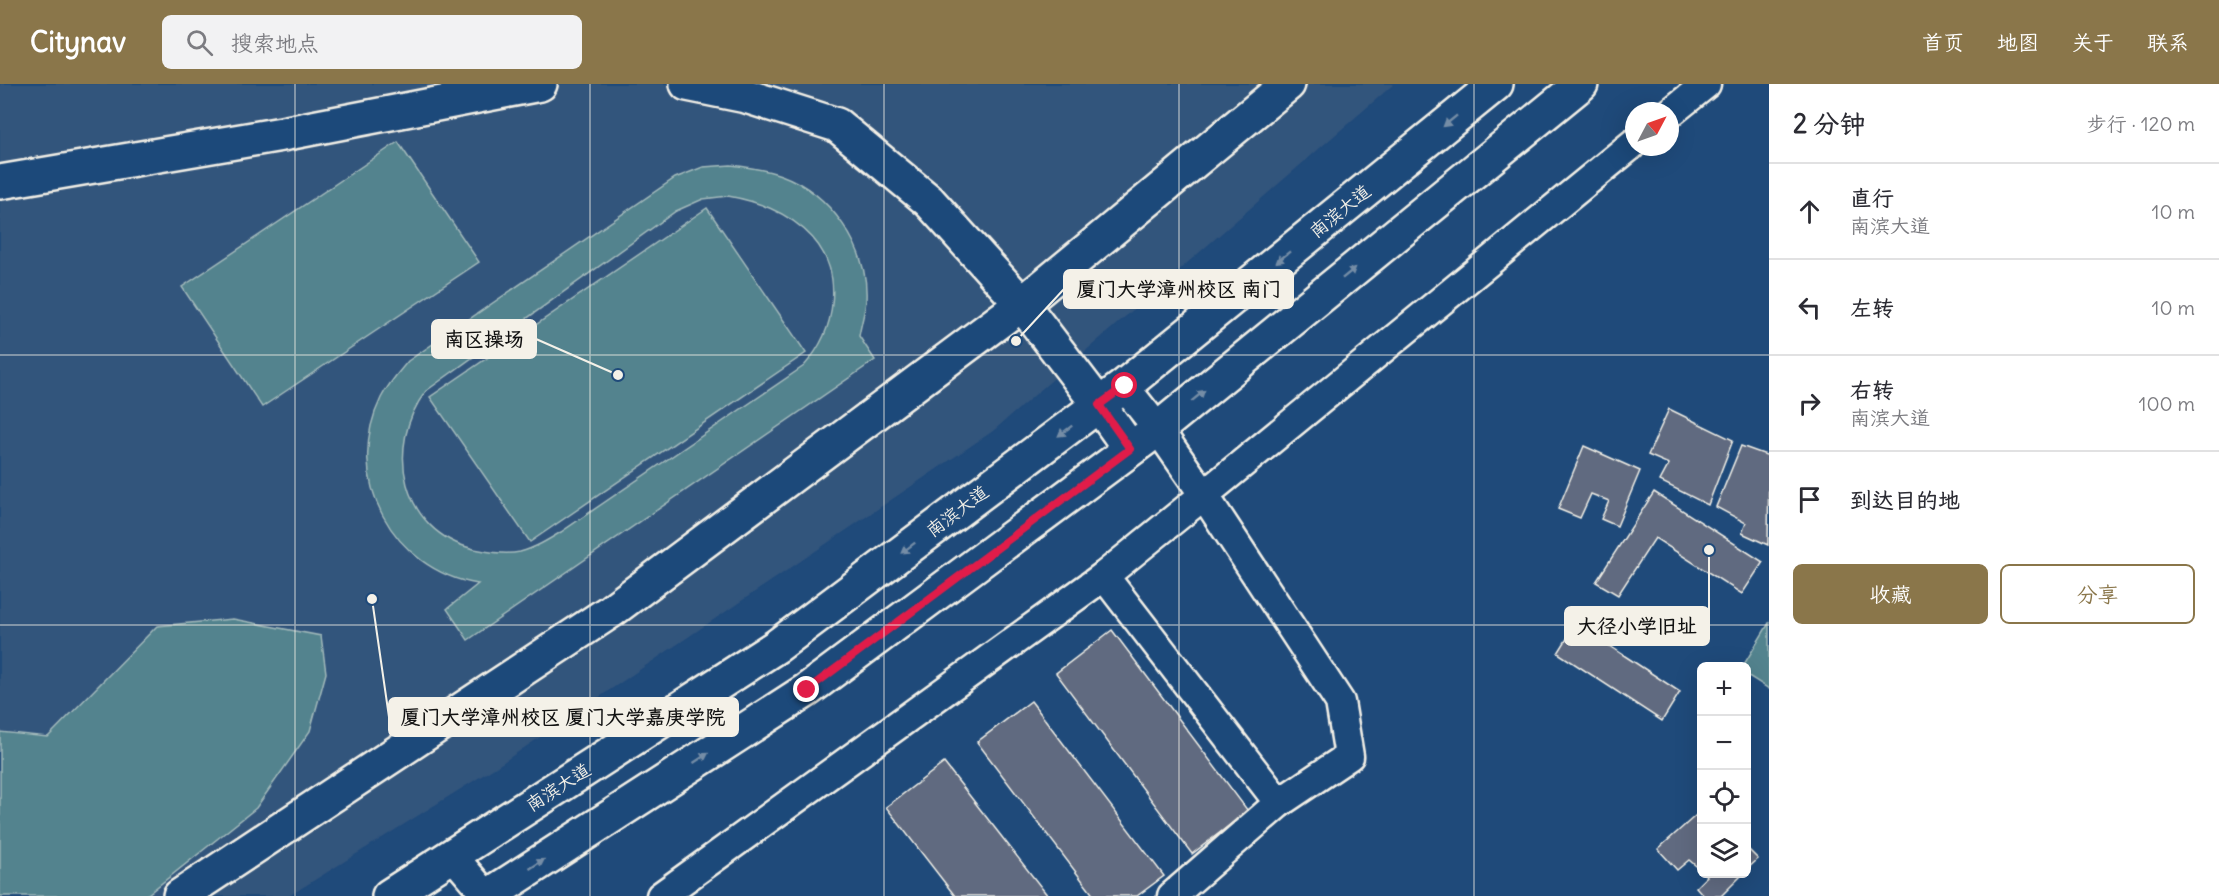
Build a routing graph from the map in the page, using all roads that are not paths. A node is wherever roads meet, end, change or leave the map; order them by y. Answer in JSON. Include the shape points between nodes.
{"nodes":[{"id":1,"x":540,"y":84,"type":"edge"},
{"id":2,"x":687,"y":84,"type":"edge"},
{"id":3,"x":1288,"y":84,"type":"edge"},
{"id":4,"x":1496,"y":84,"type":"edge"},
{"id":5,"x":1581,"y":84,"type":"edge"},
{"id":6,"x":1706,"y":84,"type":"edge"},
{"id":7,"x":1679,"y":106,"type":"edge"},
{"id":8,"x":1625,"y":150,"type":"edge"},
{"id":9,"x":0,"y":182,"type":"edge"},
{"id":10,"x":1022,"y":304,"type":"junction"},
{"id":11,"x":1112,"y":396,"type":"junction"},
{"id":12,"x":1158,"y":429,"type":"junction"},
{"id":13,"x":1130,"y":449,"type":"junction"},
{"id":14,"x":1204,"y":495,"type":"junction"},
{"id":15,"x":1104,"y":576,"type":"junction"},
{"id":16,"x":1279,"y":803,"type":"junction"},
{"id":17,"x":452,"y":855,"type":"junction"},
{"id":18,"x":180,"y":896,"type":"edge"},
{"id":19,"x":389,"y":896,"type":"edge"},
{"id":20,"x":487,"y":896,"type":"edge"},
{"id":21,"x":661,"y":896,"type":"edge"},
{"id":22,"x":1172,"y":896,"type":"edge"}],
"edges":[{"from":1,"to":9,"type":"main road","via":[[282,134]]},
{"from":2,"to":10,"type":"main road","via":[[746,96],[837,125],[929,201]]},
{"from":3,"to":10,"type":"main road"},
{"from":4,"to":11,"type":"main road","name":"南滨大道","one_way":true},
{"from":12,"to":5,"type":"main road","one_way":true},
{"from":6,"to":7,"type":"street"},
{"from":8,"to":14,"type":"street"},
{"from":10,"to":11,"type":"main road"},
{"from":10,"to":18,"type":"main road","via":[[611,611]]},
{"from":11,"to":12,"type":"street"},
{"from":11,"to":13,"type":"main road"},
{"from":11,"to":17,"type":"main road","name":"南滨大道","one_way":true,"via":[[777,646]]},
{"from":12,"to":13,"type":"main road"},
{"from":12,"to":14,"type":"street"},
{"from":20,"to":13,"type":"main road","one_way":true,"via":[[807,690]]},
{"from":14,"to":15,"type":"street"},
{"from":14,"to":16,"type":"street","via":[[1340,702],[1349,756]]},
{"from":15,"to":16,"type":"street"},
{"from":15,"to":21,"type":"street"},
{"from":16,"to":22,"type":"street"},
{"from":17,"to":19,"type":"main road","name":"南滨大道"},
{"from":17,"to":20,"type":"street"}]}
